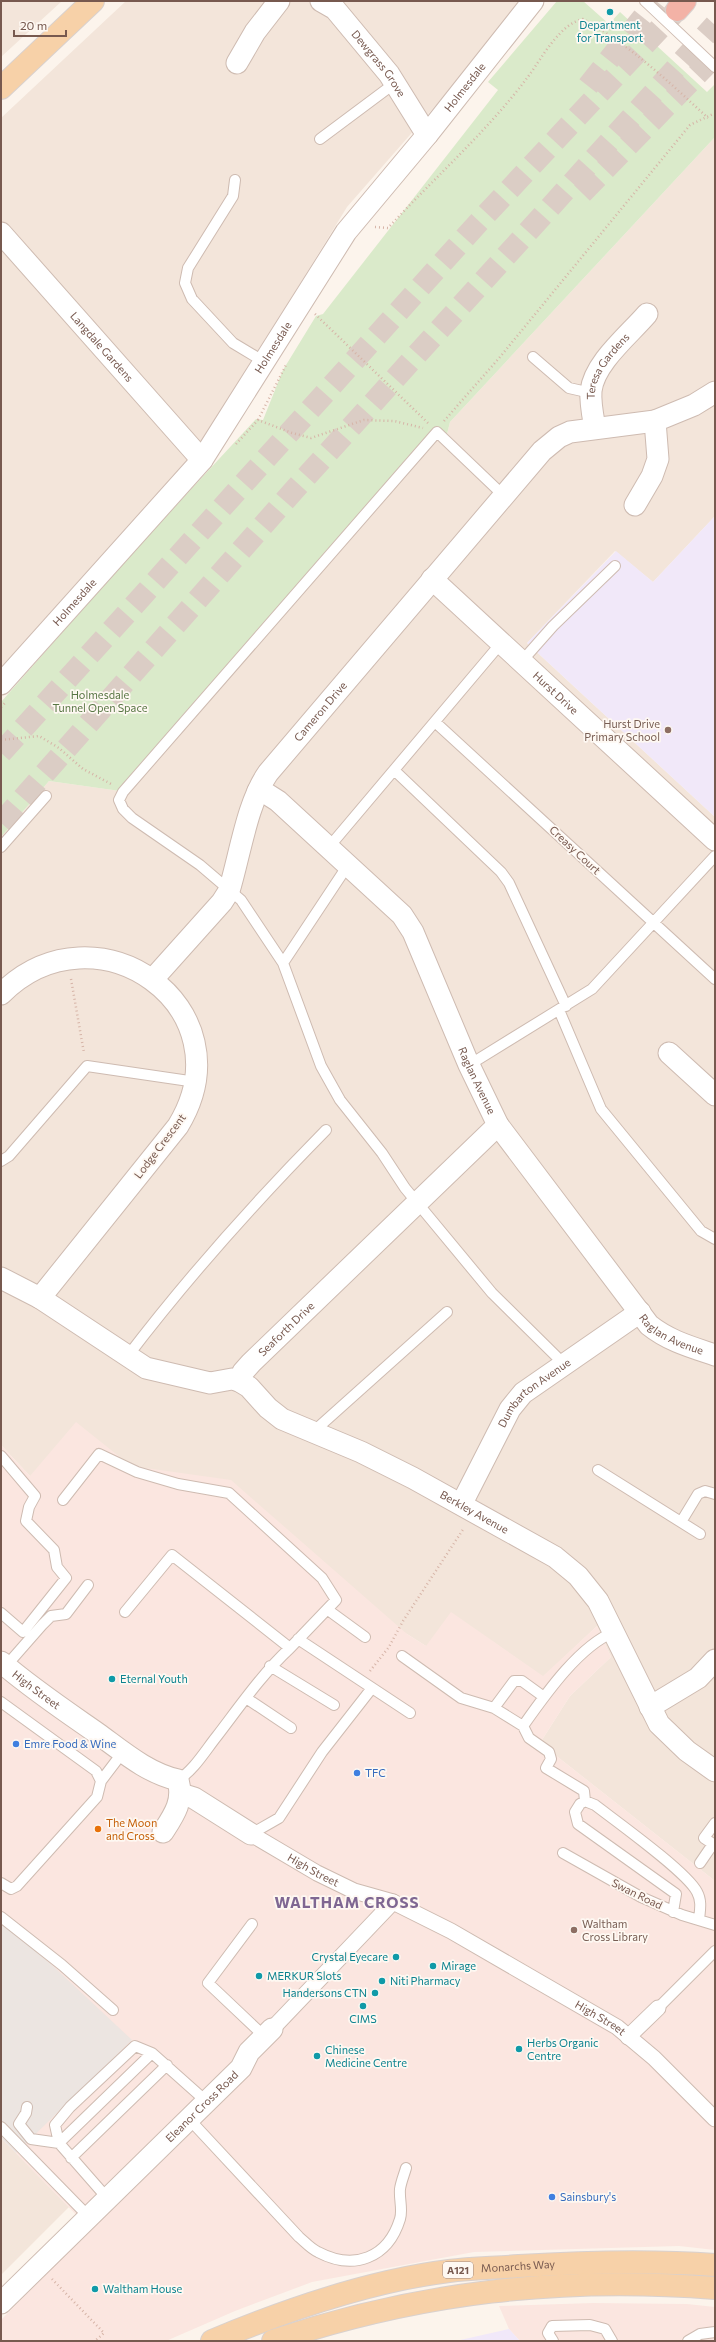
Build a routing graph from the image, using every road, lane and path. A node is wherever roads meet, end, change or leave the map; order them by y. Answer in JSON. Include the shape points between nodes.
{"nodes":[{"id":1,"x":93,"y":1,"type":"edge"},
{"id":2,"x":279,"y":1,"type":"edge"},
{"id":3,"x":533,"y":1,"type":"edge"},
{"id":4,"x":645,"y":1,"type":"edge"},
{"id":5,"x":332,"y":4,"type":"edge"},
{"id":6,"x":237,"y":63,"type":"dead end"},
{"id":7,"x":715,"y":67,"type":"edge"},
{"id":8,"x":395,"y":83,"type":"junction"},
{"id":9,"x":1,"y":88,"type":"edge"},
{"id":10,"x":715,"y":113,"type":"edge"},
{"id":11,"x":708,"y":118,"type":"junction"},
{"id":12,"x":427,"y":135,"type":"junction"},
{"id":13,"x":320,"y":139,"type":"dead end"},
{"id":14,"x":235,"y":180,"type":"dead end"},
{"id":15,"x":368,"y":227,"type":"dead end"},
{"id":16,"x":1,"y":233,"type":"edge"},
{"id":17,"x":302,"y":301,"type":"junction"},
{"id":18,"x":647,"y":314,"type":"dead end"},
{"id":19,"x":534,"y":357,"type":"dead end"},
{"id":20,"x":263,"y":361,"type":"junction"},
{"id":21,"x":715,"y":392,"type":"edge"},
{"id":22,"x":591,"y":393,"type":"junction"},
{"id":23,"x":656,"y":421,"type":"junction"},
{"id":24,"x":595,"y":428,"type":"junction"},
{"id":25,"x":437,"y":432,"type":"junction"},
{"id":26,"x":232,"y":449,"type":"dead end"},
{"id":27,"x":202,"y":460,"type":"junction"},
{"id":28,"x":504,"y":496,"type":"junction"},
{"id":29,"x":634,"y":505,"type":"dead end"},
{"id":30,"x":615,"y":566,"type":"dead end"},
{"id":31,"x":432,"y":579,"type":"junction"},
{"id":32,"x":502,"y":642,"type":"junction"},
{"id":33,"x":522,"y":661,"type":"junction"},
{"id":34,"x":4,"y":693,"type":"edge"},
{"id":35,"x":1,"y":707,"type":"edge"},
{"id":36,"x":435,"y":722,"type":"junction"},
{"id":37,"x":1,"y":740,"type":"edge"},
{"id":38,"x":394,"y":770,"type":"junction"},
{"id":39,"x":120,"y":789,"type":"dead end"},
{"id":40,"x":258,"y":791,"type":"junction"},
{"id":41,"x":46,"y":796,"type":"dead end"},
{"id":42,"x":715,"y":840,"type":"edge"},
{"id":43,"x":1,"y":847,"type":"edge"},
{"id":44,"x":329,"y":847,"type":"junction"},
{"id":45,"x":715,"y":856,"type":"edge"},
{"id":46,"x":348,"y":866,"type":"junction"},
{"id":47,"x":229,"y":891,"type":"junction"},
{"id":48,"x":654,"y":922,"type":"junction"},
{"id":49,"x":67,"y":959,"type":"junction"},
{"id":50,"x":283,"y":963,"type":"junction"},
{"id":51,"x":153,"y":978,"type":"junction"},
{"id":52,"x":715,"y":979,"type":"edge"},
{"id":53,"x":1,"y":994,"type":"edge"},
{"id":54,"x":563,"y":1008,"type":"junction"},
{"id":55,"x":668,"y":1052,"type":"dead end"},
{"id":56,"x":469,"y":1065,"type":"junction"},
{"id":57,"x":87,"y":1066,"type":"junction"},
{"id":58,"x":196,"y":1082,"type":"junction"},
{"id":59,"x":715,"y":1095,"type":"edge"},
{"id":60,"x":498,"y":1125,"type":"junction"},
{"id":61,"x":326,"y":1130,"type":"dead end"},
{"id":62,"x":1,"y":1161,"type":"edge"},
{"id":63,"x":417,"y":1204,"type":"junction"},
{"id":64,"x":715,"y":1239,"type":"edge"},
{"id":65,"x":1,"y":1278,"type":"edge"},
{"id":66,"x":40,"y":1298,"type":"junction"},
{"id":67,"x":447,"y":1312,"type":"dead end"},
{"id":68,"x":640,"y":1312,"type":"junction"},
{"id":69,"x":715,"y":1355,"type":"edge"},
{"id":70,"x":127,"y":1357,"type":"junction"},
{"id":71,"x":564,"y":1364,"type":"junction"},
{"id":72,"x":239,"y":1381,"type":"junction"},
{"id":73,"x":313,"y":1432,"type":"junction"},
{"id":74,"x":1,"y":1456,"type":"edge"},
{"id":75,"x":598,"y":1470,"type":"dead end"},
{"id":76,"x":715,"y":1494,"type":"edge"},
{"id":77,"x":63,"y":1500,"type":"dead end"},
{"id":78,"x":468,"y":1507,"type":"junction"},
{"id":79,"x":681,"y":1522,"type":"junction"},
{"id":80,"x":700,"y":1534,"type":"dead end"},
{"id":81,"x":88,"y":1585,"type":"dead end"},
{"id":82,"x":328,"y":1610,"type":"junction"},
{"id":83,"x":125,"y":1612,"type":"dead end"},
{"id":84,"x":3,"y":1618,"type":"edge"},
{"id":85,"x":614,"y":1632,"type":"junction"},
{"id":86,"x":365,"y":1637,"type":"dead end"},
{"id":87,"x":298,"y":1639,"type":"junction"},
{"id":88,"x":290,"y":1648,"type":"junction"},
{"id":89,"x":402,"y":1656,"type":"dead end"},
{"id":90,"x":715,"y":1660,"type":"edge"},
{"id":91,"x":4,"y":1664,"type":"edge"},
{"id":92,"x":270,"y":1666,"type":"junction"},
{"id":93,"x":362,"y":1682,"type":"junction"},
{"id":94,"x":372,"y":1688,"type":"junction"},
{"id":95,"x":544,"y":1697,"type":"junction"},
{"id":96,"x":246,"y":1698,"type":"junction"},
{"id":97,"x":1,"y":1702,"type":"edge"},
{"id":98,"x":334,"y":1705,"type":"dead end"},
{"id":99,"x":650,"y":1707,"type":"junction"},
{"id":100,"x":494,"y":1708,"type":"junction"},
{"id":101,"x":410,"y":1713,"type":"dead end"},
{"id":102,"x":523,"y":1726,"type":"junction"},
{"id":103,"x":291,"y":1728,"type":"dead end"},
{"id":104,"x":123,"y":1752,"type":"junction"},
{"id":105,"x":715,"y":1771,"type":"edge"},
{"id":106,"x":101,"y":1781,"type":"junction"},
{"id":107,"x":180,"y":1787,"type":"junction"},
{"id":108,"x":585,"y":1801,"type":"junction"},
{"id":109,"x":715,"y":1823,"type":"edge"},
{"id":110,"x":163,"y":1832,"type":"dead end"},
{"id":111,"x":251,"y":1834,"type":"junction"},
{"id":112,"x":563,"y":1853,"type":"dead end"},
{"id":113,"x":700,"y":1863,"type":"dead end"},
{"id":114,"x":1,"y":1883,"type":"edge"},
{"id":115,"x":393,"y":1902,"type":"junction"},
{"id":116,"x":674,"y":1912,"type":"junction"},
{"id":117,"x":1,"y":1917,"type":"edge"},
{"id":118,"x":699,"y":1920,"type":"junction"},
{"id":119,"x":252,"y":1924,"type":"dead end"},
{"id":120,"x":715,"y":1925,"type":"edge"},
{"id":121,"x":715,"y":1951,"type":"edge"},
{"id":122,"x":658,"y":2008,"type":"joint"},
{"id":123,"x":113,"y":2010,"type":"dead end"},
{"id":124,"x":268,"y":2033,"type":"junction"},
{"id":125,"x":628,"y":2037,"type":"junction"},
{"id":126,"x":152,"y":2053,"type":"junction"},
{"id":127,"x":167,"y":2065,"type":"junction"},
{"id":128,"x":207,"y":2102,"type":"junction"},
{"id":129,"x":27,"y":2107,"type":"dead end"},
{"id":130,"x":715,"y":2119,"type":"edge"},
{"id":131,"x":190,"y":2120,"type":"junction"},
{"id":132,"x":1,"y":2127,"type":"edge"},
{"id":133,"x":59,"y":2143,"type":"junction"},
{"id":134,"x":71,"y":2158,"type":"junction"},
{"id":135,"x":406,"y":2168,"type":"dead end"},
{"id":136,"x":108,"y":2199,"type":"junction"},
{"id":137,"x":89,"y":2217,"type":"junction"},
{"id":138,"x":715,"y":2265,"type":"edge"},
{"id":139,"x":39,"y":2266,"type":"junction"},
{"id":140,"x":715,"y":2288,"type":"edge"},
{"id":141,"x":1,"y":2303,"type":"edge"},
{"id":142,"x":715,"y":2332,"type":"edge"},
{"id":143,"x":95,"y":2341,"type":"edge"},
{"id":144,"x":212,"y":2341,"type":"edge"},
{"id":145,"x":273,"y":2341,"type":"edge"},
{"id":146,"x":553,"y":2341,"type":"edge"},
{"id":147,"x":612,"y":2341,"type":"edge"},
{"id":148,"x":688,"y":2341,"type":"edge"}],
"edges":[{"from":1,"to":9,"type":"main road"},
{"from":2,"to":6,"type":"street","via":[[255,32]]},
{"from":3,"to":12,"type":"street","name":"Holmesdale"},
{"from":4,"to":7,"type":"lane"},
{"from":5,"to":8,"type":"street","name":"Dewgrass Grove"},
{"from":8,"to":12,"type":"street","name":"Dewgrass Grove"},
{"from":8,"to":13,"type":"lane"},
{"from":10,"to":11,"type":"path"},
{"from":11,"to":15,"type":"path","via":[[645,61],[583,19],[574,22],[550,46],[510,101],[388,228]]},
{"from":11,"to":25,"type":"path","via":[[690,125]]},
{"from":12,"to":17,"type":"street","name":"Holmesdale","via":[[346,232]]},
{"from":14,"to":20,"type":"lane","via":[[233,196],[188,268],[185,283],[192,299],[233,343]]},
{"from":16,"to":27,"type":"street","name":"Langdale Gardens"},
{"from":17,"to":20,"type":"street","name":"Holmesdale"},
{"from":17,"to":25,"type":"path"},
{"from":18,"to":22,"type":"street","name":"Teresa Gardens","via":[[602,365],[593,381]]},
{"from":19,"to":22,"type":"lane","via":[[569,388]]},
{"from":20,"to":27,"type":"street","name":"Holmesdale"},
{"from":21,"to":23,"type":"street","via":[[694,405]]},
{"from":22,"to":24,"type":"street","name":"Teresa Gardens"},
{"from":23,"to":24,"type":"street"},
{"from":23,"to":29,"type":"street","via":[[658,459],[652,476]]},
{"from":24,"to":28,"type":"street","name":"Cameron Drive","via":[[570,432],[559,437],[528,466]]},
{"from":25,"to":26,"type":"path","via":[[394,421],[364,420],[311,438],[292,434],[258,420]]},
{"from":25,"to":28,"type":"lane"},
{"from":25,"to":47,"type":"lane","via":[[123,792],[120,800],[132,818],[200,865]]},
{"from":27,"to":34,"type":"street","name":"Holmesdale"},
{"from":28,"to":31,"type":"street","name":"Cameron Drive"},
{"from":30,"to":33,"type":"lane","via":[[553,626]]},
{"from":31,"to":32,"type":"street","name":"Hurst Drive"},
{"from":31,"to":40,"type":"street","name":"Cameron Drive","via":[[268,773]]},
{"from":32,"to":33,"type":"street","name":"Hurst Drive"},
{"from":32,"to":36,"type":"lane"},
{"from":33,"to":42,"type":"street","name":"Hurst Drive"},
{"from":34,"to":35,"type":"path"},
{"from":36,"to":38,"type":"lane"},
{"from":36,"to":48,"type":"lane","name":"Creasy Court"},
{"from":37,"to":39,"type":"path","via":[[39,736],[59,748],[83,769]]},
{"from":38,"to":44,"type":"lane"},
{"from":38,"to":54,"type":"lane","via":[[509,882]]},
{"from":40,"to":44,"type":"street","name":"Raglan Avenue","via":[[278,801]]},
{"from":40,"to":47,"type":"street","name":"Cameron Drive"},
{"from":41,"to":43,"type":"lane"},
{"from":44,"to":46,"type":"street","name":"Raglan Avenue"},
{"from":45,"to":48,"type":"lane"},
{"from":46,"to":50,"type":"lane"},
{"from":46,"to":56,"type":"street","name":"Raglan Avenue","via":[[402,915]]},
{"from":47,"to":50,"type":"lane","via":[[241,900]]},
{"from":47,"to":51,"type":"street","name":"Cameron Drive"},
{"from":48,"to":52,"type":"lane","name":"Creasy Court"},
{"from":48,"to":54,"type":"lane","via":[[592,989]]},
{"from":49,"to":51,"type":"street","name":"Lodge Crescent","via":[[107,960],[128,965]]},
{"from":49,"to":53,"type":"street","name":"Lodge Crescent","via":[[29,972]]},
{"from":49,"to":57,"type":"path"},
{"from":50,"to":63,"type":"lane","via":[[321,1066],[340,1100]]},
{"from":51,"to":58,"type":"street","name":"Lodge Crescent","via":[[171,996],[189,1027],[196,1055]]},
{"from":54,"to":56,"type":"lane"},
{"from":54,"to":64,"type":"lane","via":[[601,1109],[700,1231]]},
{"from":55,"to":59,"type":"street"},
{"from":56,"to":60,"type":"street","name":"Raglan Avenue"},
{"from":57,"to":58,"type":"lane"},
{"from":57,"to":62,"type":"lane","via":[[9,1156]]},
{"from":58,"to":66,"type":"street","name":"Lodge Crescent","via":[[186,1113],[178,1126]]},
{"from":60,"to":63,"type":"street","name":"Seaforth Drive"},
{"from":60,"to":68,"type":"street","name":"Raglan Avenue"},
{"from":61,"to":70,"type":"lane","via":[[267,1190]]},
{"from":63,"to":71,"type":"lane","via":[[492,1293]]},
{"from":63,"to":72,"type":"street","name":"Seaforth Drive","via":[[251,1362]]},
{"from":65,"to":66,"type":"street"},
{"from":66,"to":70,"type":"street"},
{"from":67,"to":73,"type":"lane"},
{"from":68,"to":69,"type":"street","name":"Raglan Avenue","via":[[649,1325],[662,1336]]},
{"from":68,"to":71,"type":"street","name":"Dumbarton Avenue"},
{"from":70,"to":72,"type":"street","via":[[146,1368],[182,1378],[210,1383]]},
{"from":71,"to":78,"type":"street","name":"Dumbarton Avenue","via":[[532,1385],[515,1402]]},
{"from":72,"to":73,"type":"street","name":"Berkley Avenue","via":[[249,1387],[282,1419]]},
{"from":73,"to":78,"type":"street","name":"Berkley Avenue","via":[[361,1452]]},
{"from":74,"to":84,"type":"lane","via":[[35,1496],[26,1521],[54,1550],[57,1567],[66,1578],[23,1632]]},
{"from":75,"to":79,"type":"lane"},
{"from":76,"to":79,"type":"lane","via":[[705,1491],[698,1494]]},
{"from":77,"to":82,"type":"lane","via":[[99,1454],[137,1472],[178,1484],[229,1493],[322,1578],[336,1600]]},
{"from":78,"to":85,"type":"street","name":"Berkley Avenue","via":[[541,1548],[569,1568],[590,1589]]},
{"from":78,"to":93,"type":"path","via":[[389,1647]]},
{"from":79,"to":80,"type":"lane"},
{"from":81,"to":91,"type":"lane","via":[[66,1614],[51,1616]]},
{"from":82,"to":86,"type":"lane"},
{"from":82,"to":87,"type":"lane"},
{"from":83,"to":88,"type":"lane","via":[[172,1556]]},
{"from":85,"to":95,"type":"lane","via":[[602,1637],[555,1682]]},
{"from":85,"to":99,"type":"street","name":"Berkley Avenue"},
{"from":87,"to":88,"type":"lane"},
{"from":87,"to":93,"type":"lane"},
{"from":88,"to":92,"type":"lane"},
{"from":89,"to":100,"type":"lane","via":[[461,1698]]},
{"from":90,"to":99,"type":"street","via":[[698,1678]]},
{"from":91,"to":104,"type":"street","name":"High Street"},
{"from":92,"to":96,"type":"lane"},
{"from":92,"to":98,"type":"lane"},
{"from":93,"to":94,"type":"lane"},
{"from":94,"to":101,"type":"lane"},
{"from":94,"to":111,"type":"lane","via":[[322,1752],[280,1818]]},
{"from":95,"to":100,"type":"lane","via":[[522,1681],[514,1681]]},
{"from":95,"to":102,"type":"lane"},
{"from":96,"to":103,"type":"lane"},
{"from":96,"to":107,"type":"lane","via":[[184,1776]]},
{"from":97,"to":106,"type":"lane","via":[[96,1771]]},
{"from":99,"to":105,"type":"street","name":"Berkley Avenue","via":[[659,1724],[673,1739]]},
{"from":100,"to":102,"type":"lane"},
{"from":102,"to":108,"type":"lane","via":[[530,1738],[549,1752],[551,1759],[546,1768],[584,1791]]},
{"from":104,"to":106,"type":"lane"},
{"from":104,"to":107,"type":"street","name":"High Street"},
{"from":106,"to":114,"type":"lane","via":[[97,1797],[17,1886],[11,1889]]},
{"from":107,"to":110,"type":"street","via":[[177,1810]]},
{"from":107,"to":111,"type":"street","name":"High Street"},
{"from":108,"to":116,"type":"lane","via":[[575,1812],[578,1824],[676,1894]]},
{"from":108,"to":118,"type":"lane","via":[[595,1805],[683,1875],[697,1892],[700,1902]]},
{"from":109,"to":113,"type":"lane","via":[[704,1838],[713,1844]]},
{"from":111,"to":115,"type":"street","name":"High Street","via":[[317,1873],[354,1891]]},
{"from":112,"to":116,"type":"lane","name":"Swan Road","via":[[610,1882]]},
{"from":115,"to":124,"type":"street","name":"Eleanor Cross Road"},
{"from":115,"to":125,"type":"street","name":"High Street","via":[[451,1931],[617,2027]]},
{"from":116,"to":118,"type":"lane","name":"Swan Road"},
{"from":117,"to":123,"type":"lane","via":[[62,1965]]},
{"from":118,"to":120,"type":"lane","name":"Swan Road"},
{"from":119,"to":124,"type":"lane","via":[[208,1983]]},
{"from":121,"to":122,"type":"lane"},
{"from":122,"to":125,"type":"street"},
{"from":124,"to":128,"type":"street","name":"Eleanor Cross Road","via":[[249,2052],[241,2068]]},
{"from":125,"to":130,"type":"street","name":"High Street","via":[[654,2058]]},
{"from":126,"to":127,"type":"lane"},
{"from":126,"to":133,"type":"lane"},
{"from":126,"to":133,"type":"lane","via":[[135,2046],[70,2107],[55,2125]]},
{"from":127,"to":128,"type":"lane"},
{"from":127,"to":134,"type":"lane"},
{"from":128,"to":131,"type":"street","name":"Eleanor Cross Road"},
{"from":129,"to":133,"type":"lane","via":[[19,2124],[31,2139]]},
{"from":131,"to":135,"type":"lane","via":[[298,2237],[317,2252],[339,2261],[359,2260],[378,2253],[393,2238],[401,2217],[400,2189]]},
{"from":131,"to":136,"type":"street","name":"Eleanor Cross Road"},
{"from":132,"to":137,"type":"lane"},
{"from":133,"to":134,"type":"lane"},
{"from":134,"to":136,"type":"lane"},
{"from":136,"to":137,"type":"street","name":"Eleanor Cross Road"},
{"from":137,"to":139,"type":"street","name":"Eleanor Cross Road"},
{"from":138,"to":144,"type":"main road","name":"Monarchs Way","number":"A121","via":[[610,2261],[449,2271],[391,2282],[321,2301],[254,2323]]},
{"from":139,"to":141,"type":"street","name":"Eleanor Cross Road"},
{"from":139,"to":143,"type":"path","via":[[104,2333]]},
{"from":140,"to":145,"type":"main road","name":"Monarchs Way","number":"A121","via":[[664,2284],[516,2287],[432,2299]]},
{"from":142,"to":148,"type":"lane","via":[[700,2334]]},
{"from":146,"to":147,"type":"lane","via":[[548,2333],[552,2326],[590,2325],[605,2330]]}]}
